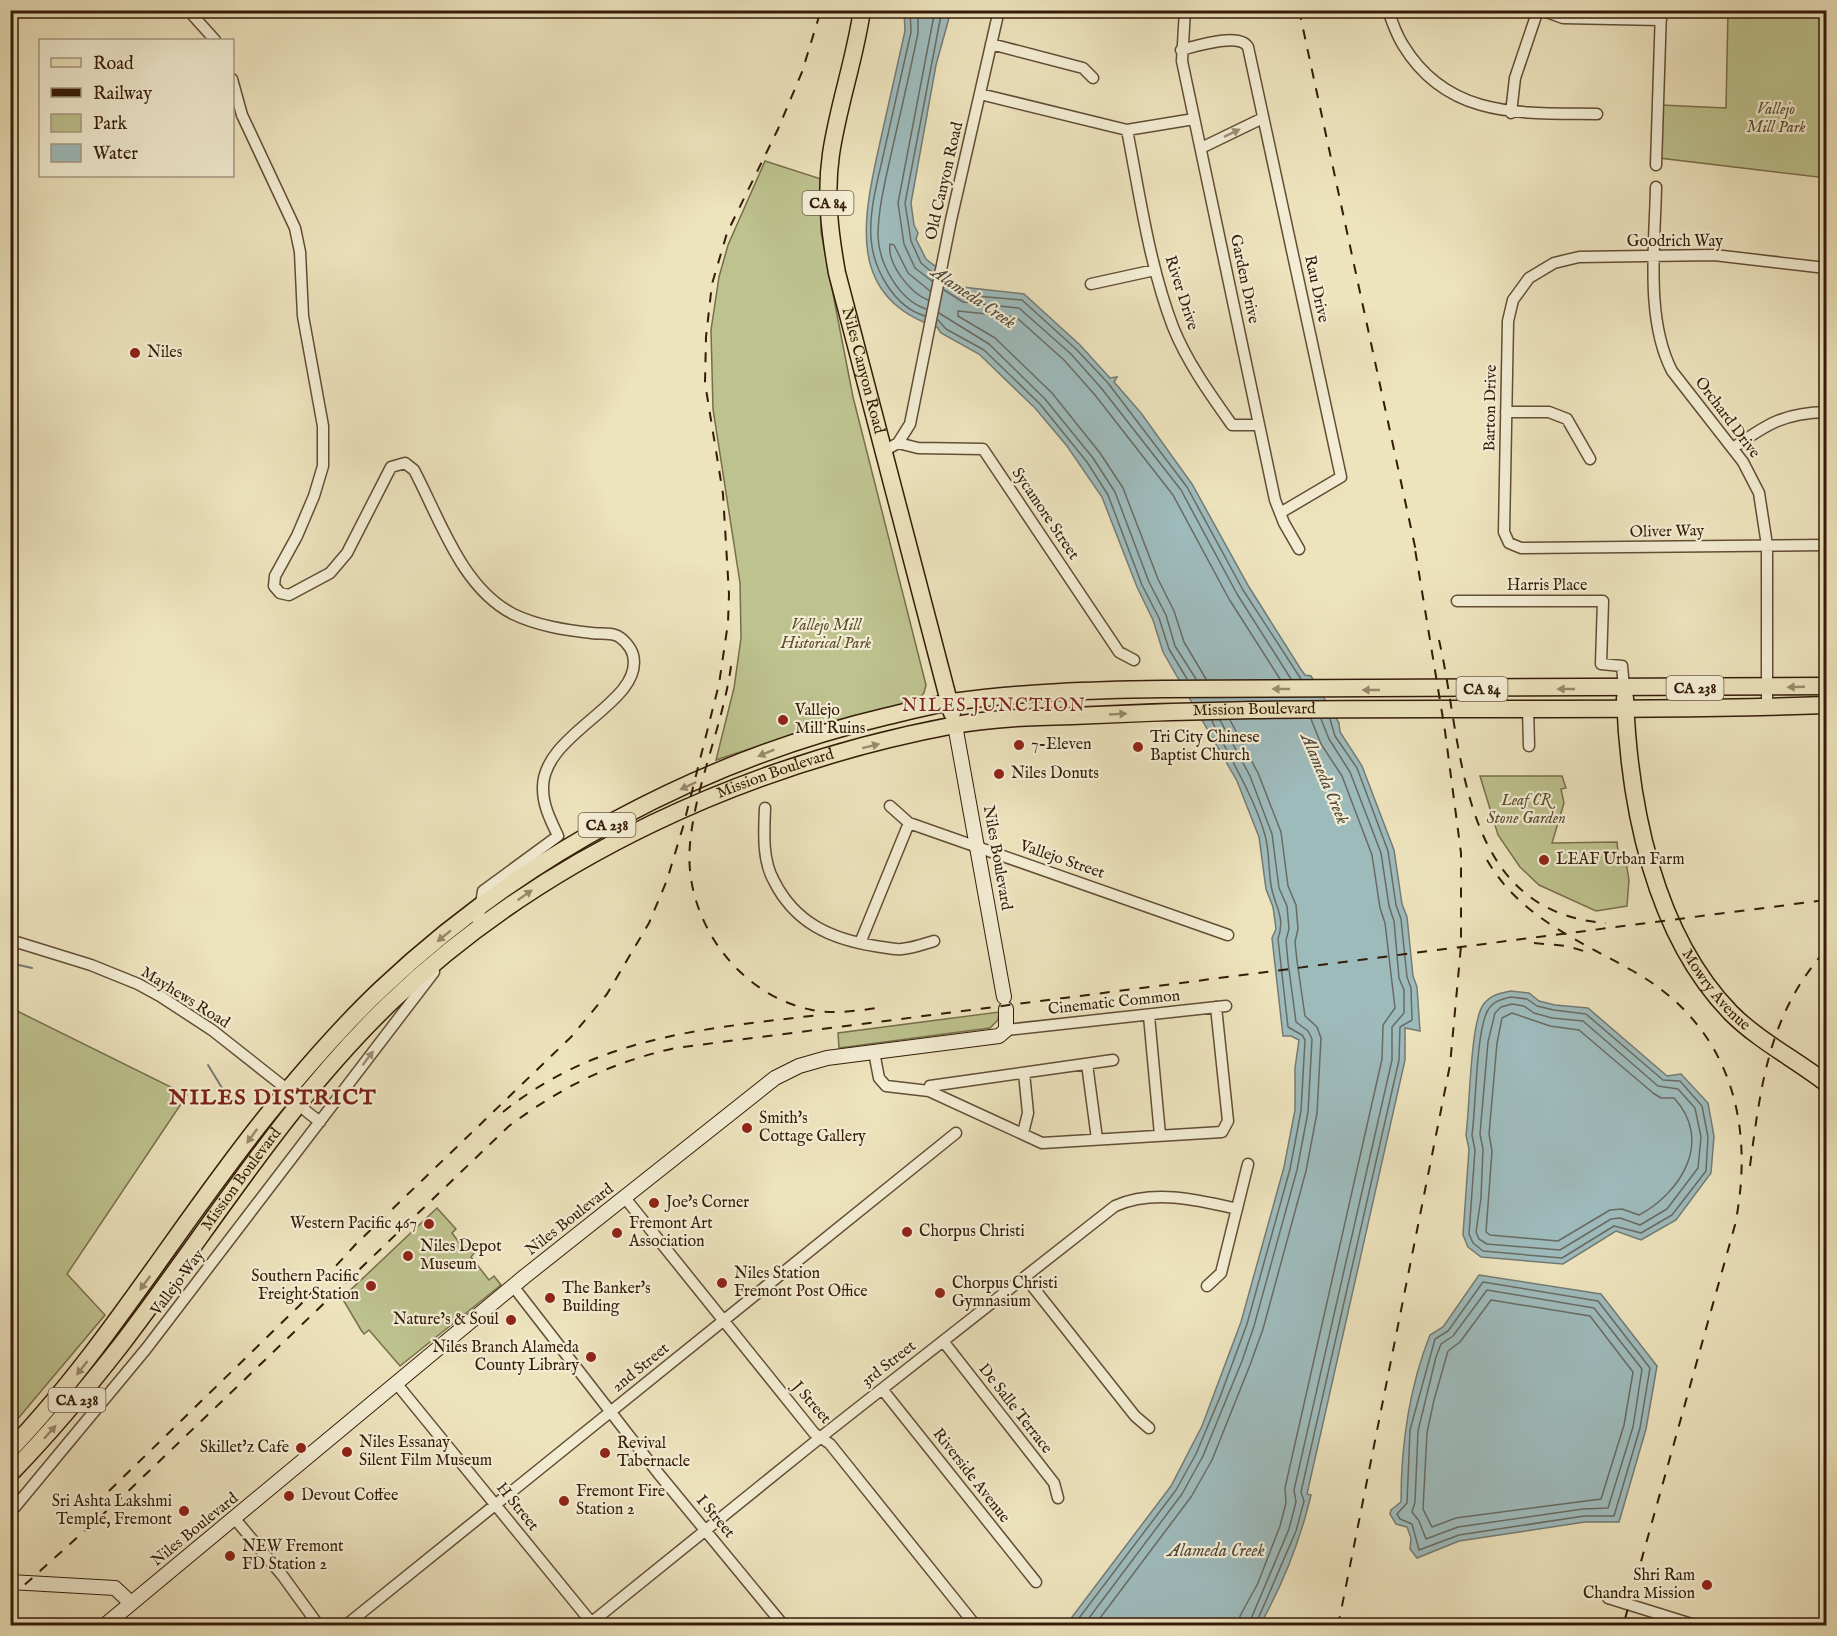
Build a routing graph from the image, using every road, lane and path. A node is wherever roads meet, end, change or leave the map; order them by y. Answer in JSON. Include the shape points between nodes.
{"nodes":[{"id":1,"x":188,"y":10,"type":"edge"},
{"id":2,"x":862,"y":10,"type":"edge"},
{"id":3,"x":999,"y":10,"type":"edge"},
{"id":4,"x":1388,"y":10,"type":"edge"},
{"id":5,"x":1539,"y":10,"type":"edge"},
{"id":6,"x":1184,"y":11,"type":"edge"},
{"id":7,"x":1661,"y":15,"type":"edge"},
{"id":8,"x":214,"y":39,"type":"edge"},
{"id":9,"x":992,"y":44,"type":"junction"},
{"id":10,"x":1181,"y":50,"type":"junction"},
{"id":11,"x":1093,"y":78,"type":"dead end"},
{"id":12,"x":234,"y":87,"type":"edge"},
{"id":13,"x":980,"y":94,"type":"junction"},
{"id":14,"x":1511,"y":113,"type":"junction"},
{"id":15,"x":1597,"y":114,"type":"dead end"},
{"id":16,"x":1263,"y":118,"type":"junction"},
{"id":17,"x":1194,"y":119,"type":"junction"},
{"id":18,"x":1127,"y":130,"type":"junction"},
{"id":19,"x":1202,"y":148,"type":"junction"},
{"id":20,"x":1656,"y":165,"type":"dead end"},
{"id":21,"x":1656,"y":187,"type":"dead end"},
{"id":22,"x":1655,"y":258,"type":"junction"},
{"id":23,"x":1827,"y":267,"type":"edge"},
{"id":24,"x":1155,"y":270,"type":"junction"},
{"id":25,"x":1528,"y":278,"type":"joint"},
{"id":26,"x":1091,"y":284,"type":"dead end"},
{"id":27,"x":1506,"y":412,"type":"junction"},
{"id":28,"x":1827,"y":412,"type":"edge"},
{"id":29,"x":1259,"y":425,"type":"junction"},
{"id":30,"x":898,"y":443,"type":"junction"},
{"id":31,"x":1733,"y":448,"type":"junction"},
{"id":32,"x":882,"y":452,"type":"junction"},
{"id":33,"x":1590,"y":459,"type":"dead end"},
{"id":34,"x":1280,"y":513,"type":"junction"},
{"id":35,"x":1509,"y":543,"type":"joint"},
{"id":36,"x":1827,"y":545,"type":"edge"},
{"id":37,"x":1767,"y":546,"type":"junction"},
{"id":38,"x":1299,"y":549,"type":"dead end"},
{"id":39,"x":1457,"y":600,"type":"dead end"},
{"id":40,"x":1134,"y":660,"type":"dead end"},
{"id":41,"x":1827,"y":686,"type":"edge"},
{"id":42,"x":1624,"y":688,"type":"junction"},
{"id":43,"x":1766,"y":688,"type":"junction"},
{"id":44,"x":949,"y":702,"type":"junction"},
{"id":45,"x":1827,"y":705,"type":"edge"},
{"id":46,"x":1767,"y":707,"type":"junction"},
{"id":47,"x":1625,"y":708,"type":"junction"},
{"id":48,"x":1528,"y":709,"type":"junction"},
{"id":49,"x":955,"y":725,"type":"junction"},
{"id":50,"x":1529,"y":746,"type":"dead end"},
{"id":51,"x":890,"y":806,"type":"dead end"},
{"id":52,"x":765,"y":808,"type":"dead end"},
{"id":53,"x":909,"y":823,"type":"junction"},
{"id":54,"x":979,"y":848,"type":"junction"},
{"id":55,"x":1652,"y":862,"type":"junction"},
{"id":56,"x":483,"y":905,"type":"junction"},
{"id":57,"x":477,"y":929,"type":"junction"},
{"id":58,"x":1228,"y":935,"type":"dead end"},
{"id":59,"x":10,"y":940,"type":"edge"},
{"id":60,"x":934,"y":941,"type":"dead end"},
{"id":61,"x":860,"y":944,"type":"junction"},
{"id":62,"x":450,"y":951,"type":"junction"},
{"id":63,"x":410,"y":974,"type":"junction"},
{"id":64,"x":1149,"y":1016,"type":"junction"},
{"id":65,"x":1006,"y":1030,"type":"junction"},
{"id":66,"x":874,"y":1052,"type":"junction"},
{"id":67,"x":1113,"y":1060,"type":"dead end"},
{"id":68,"x":1087,"y":1064,"type":"junction"},
{"id":69,"x":1024,"y":1072,"type":"junction"},
{"id":70,"x":1827,"y":1076,"type":"edge"},
{"id":71,"x":1827,"y":1083,"type":"edge"},
{"id":72,"x":928,"y":1091,"type":"junction"},
{"id":73,"x":294,"y":1096,"type":"junction"},
{"id":74,"x":320,"y":1122,"type":"junction"},
{"id":75,"x":956,"y":1133,"type":"dead end"},
{"id":76,"x":1023,"y":1133,"type":"junction"},
{"id":77,"x":1160,"y":1135,"type":"junction"},
{"id":78,"x":1096,"y":1139,"type":"junction"},
{"id":79,"x":1248,"y":1164,"type":"dead end"},
{"id":80,"x":625,"y":1198,"type":"junction"},
{"id":81,"x":1237,"y":1209,"type":"junction"},
{"id":82,"x":174,"y":1256,"type":"junction"},
{"id":83,"x":1025,"y":1277,"type":"junction"},
{"id":84,"x":513,"y":1286,"type":"junction"},
{"id":85,"x":1207,"y":1286,"type":"dead end"},
{"id":86,"x":724,"y":1320,"type":"junction"},
{"id":87,"x":943,"y":1341,"type":"junction"},
{"id":88,"x":396,"y":1383,"type":"junction"},
{"id":89,"x":882,"y":1389,"type":"junction"},
{"id":90,"x":610,"y":1412,"type":"junction"},
{"id":91,"x":1149,"y":1428,"type":"dead end"},
{"id":92,"x":821,"y":1437,"type":"junction"},
{"id":93,"x":10,"y":1450,"type":"edge"},
{"id":94,"x":10,"y":1474,"type":"edge"},
{"id":95,"x":1058,"y":1498,"type":"dead end"},
{"id":96,"x":496,"y":1504,"type":"junction"},
{"id":97,"x":10,"y":1513,"type":"edge"},
{"id":98,"x":235,"y":1519,"type":"junction"},
{"id":99,"x":707,"y":1529,"type":"junction"},
{"id":100,"x":10,"y":1582,"type":"edge"},
{"id":101,"x":1036,"y":1582,"type":"dead end"},
{"id":102,"x":1608,"y":1598,"type":"dead end"},
{"id":103,"x":131,"y":1603,"type":"junction"},
{"id":104,"x":589,"y":1624,"type":"edge"},
{"id":105,"x":104,"y":1626,"type":"edge"},
{"id":106,"x":319,"y":1626,"type":"edge"},
{"id":107,"x":345,"y":1626,"type":"edge"},
{"id":108,"x":784,"y":1626,"type":"edge"},
{"id":109,"x":976,"y":1626,"type":"edge"},
{"id":110,"x":1698,"y":1626,"type":"edge"}],
"edges":[{"from":1,"to":8,"type":"street"},
{"from":2,"to":32,"type":"main road","name":"Niles Canyon Road","number":"CA 84","via":[[837,121],[828,195],[829,229]]},
{"from":3,"to":9,"type":"street","name":"Old Canyon Road"},
{"from":4,"to":14,"type":"street","via":[[1402,44],[1428,75],[1449,92],[1478,106]]},
{"from":5,"to":7,"type":"street","via":[[1563,18]]},
{"from":5,"to":14,"type":"street","via":[[1515,78]]},
{"from":6,"to":10,"type":"street","name":"Garden Drive"},
{"from":7,"to":20,"type":"street"},
{"from":9,"to":11,"type":"street","via":[[1083,68]]},
{"from":9,"to":13,"type":"street","name":"Old Canyon Road"},
{"from":10,"to":16,"type":"street","name":"Rau Drive","via":[[1242,37],[1248,47]]},
{"from":10,"to":17,"type":"street","name":"Garden Drive"},
{"from":12,"to":56,"type":"street","via":[[242,115],[295,228],[303,316],[322,426],[322,466],[316,486],[274,585],[289,595],[330,573],[347,553],[391,467],[405,463],[414,470],[486,596],[515,615],[553,629],[615,635],[633,655],[624,688],[568,739],[546,769],[544,803],[558,836],[487,888],[481,895]]},
{"from":13,"to":18,"type":"street"},
{"from":13,"to":30,"type":"street","name":"Old Canyon Road","via":[[910,424]]},
{"from":14,"to":15,"type":"street"},
{"from":19,"to":16,"type":"street","one_way":true},
{"from":16,"to":34,"type":"street","name":"Rau Drive","via":[[1341,477]]},
{"from":17,"to":18,"type":"street"},
{"from":17,"to":19,"type":"street","name":"Garden Drive"},
{"from":18,"to":24,"type":"street","name":"River Drive"},
{"from":19,"to":29,"type":"street","name":"Garden Drive"},
{"from":21,"to":22,"type":"street","name":"Orchard Drive"},
{"from":22,"to":23,"type":"street","name":"Goodrich Way","via":[[1714,255]]},
{"from":22,"to":25,"type":"street","name":"Goodrich Way","via":[[1579,257],[1554,264]]},
{"from":22,"to":31,"type":"street","name":"Orchard Drive","via":[[1657,327],[1665,356]]},
{"from":24,"to":26,"type":"street"},
{"from":24,"to":29,"type":"street","name":"River Drive","via":[[1174,328],[1201,381],[1232,425]]},
{"from":25,"to":27,"type":"street","name":"Barton Drive","via":[[1513,300],[1508,321]]},
{"from":27,"to":33,"type":"street","via":[[1549,412],[1567,419]]},
{"from":27,"to":35,"type":"street","name":"Barton Drive","via":[[1504,532]]},
{"from":28,"to":31,"type":"street","via":[[1779,419]]},
{"from":29,"to":34,"type":"street","name":"Garden Drive"},
{"from":30,"to":32,"type":"street"},
{"from":30,"to":40,"type":"street","name":"Sycamore Street","via":[[918,448],[983,449],[1119,652]]},
{"from":31,"to":37,"type":"street","name":"Orchard Drive","via":[[1759,493]]},
{"from":32,"to":44,"type":"main road","name":"Niles Canyon Road","number":"CA 84"},
{"from":34,"to":38,"type":"street","name":"Garden Drive"},
{"from":35,"to":37,"type":"street","name":"Oliver Way","via":[[1521,548]]},
{"from":36,"to":37,"type":"street","name":"Oliver Way"},
{"from":37,"to":43,"type":"street","name":"Orchard Drive"},
{"from":39,"to":42,"type":"street","name":"Harris Place","via":[[1603,601],[1601,664],[1622,666]]},
{"from":41,"to":43,"type":"main road","name":"Mission Boulevard","number":"CA 238","one_way":true},
{"from":42,"to":43,"type":"main road","name":"Mission Boulevard","number":"CA 238"},
{"from":42,"to":44,"type":"main road","name":"Mission Boulevard","number":"CA 84","one_way":true,"via":[[1163,689],[1070,691]]},
{"from":42,"to":47,"type":"main road","name":"Mowry Avenue"},
{"from":43,"to":46,"type":"street","name":"Orchard Drive"},
{"from":44,"to":49,"type":"main road","name":"Niles Canyon Road","number":"CA 84"},
{"from":44,"to":56,"type":"main road","name":"Mission Boulevard","number":"CA 238","one_way":true,"via":[[805,738],[711,775],[587,837]]},
{"from":45,"to":46,"type":"main road","name":"Mission Boulevard","number":"CA 238"},
{"from":46,"to":47,"type":"main road","name":"Mission Boulevard","number":"CA 238"},
{"from":47,"to":48,"type":"main road","name":"Mission Boulevard","number":"CA 84"},
{"from":47,"to":55,"type":"main road","name":"Mowry Avenue","via":[[1637,805]]},
{"from":49,"to":48,"type":"main road","name":"Mission Boulevard","number":"CA 84","one_way":true,"via":[[1000,719],[1177,711]]},
{"from":48,"to":50,"type":"street"},
{"from":49,"to":54,"type":"main road","name":"Niles Boulevard"},
{"from":57,"to":49,"type":"main road","name":"Mission Boulevard","number":"CA 238","one_way":true,"via":[[574,863],[671,815],[816,760]]},
{"from":51,"to":53,"type":"street","name":"Vallejo Street"},
{"from":52,"to":61,"type":"street","via":[[765,852],[773,880],[787,901],[831,937]]},
{"from":53,"to":54,"type":"street","name":"Vallejo Street"},
{"from":53,"to":61,"type":"street"},
{"from":54,"to":58,"type":"street","name":"Vallejo Street"},
{"from":54,"to":65,"type":"main road","name":"Niles Boulevard"},
{"from":55,"to":70,"type":"main road","name":"Mowry Avenue","via":[[1682,935],[1722,995],[1758,1030]]},
{"from":55,"to":71,"type":"main road","name":"Mowry Avenue","via":[[1666,916],[1707,985],[1757,1035]]},
{"from":56,"to":57,"type":"street"},
{"from":56,"to":63,"type":"main road","name":"Mission Boulevard","number":"CA 238","one_way":true},
{"from":57,"to":62,"type":"main road","name":"Mission Boulevard","number":"CA 238"},
{"from":59,"to":73,"type":"street","name":"Mayhews Road","via":[[138,984],[213,1030]]},
{"from":60,"to":61,"type":"street","via":[[901,950]]},
{"from":62,"to":63,"type":"main road","name":"Mission Boulevard","number":"CA 238"},
{"from":74,"to":62,"type":"street","name":"Vallejo Way","one_way":true},
{"from":63,"to":73,"type":"main road","name":"Mission Boulevard","number":"CA 238","via":[[349,1020]]},
{"from":64,"to":65,"type":"street","name":"Cinematic Common"},
{"from":64,"to":77,"type":"street"},
{"from":64,"to":77,"type":"street","name":"Cinematic Common","via":[[1221,1006],[1227,1127],[1222,1132]]},
{"from":65,"to":66,"type":"main road","name":"Niles Boulevard","via":[[999,1036]]},
{"from":66,"to":72,"type":"street","via":[[879,1078],[886,1086]]},
{"from":66,"to":80,"type":"main road","name":"Niles Boulevard","via":[[815,1061],[775,1078]]},
{"from":67,"to":68,"type":"street"},
{"from":68,"to":69,"type":"street"},
{"from":68,"to":78,"type":"street"},
{"from":69,"to":72,"type":"street","via":[[930,1086]]},
{"from":69,"to":76,"type":"street","via":[[1028,1113]]},
{"from":72,"to":76,"type":"street"},
{"from":73,"to":74,"type":"street","name":"Mayhews Road"},
{"from":73,"to":82,"type":"main road","name":"Mission Boulevard","number":"CA 238"},
{"from":74,"to":97,"type":"street","name":"Vallejo Way","via":[[146,1349]]},
{"from":75,"to":86,"type":"street","name":"2nd Street"},
{"from":76,"to":78,"type":"street","via":[[1042,1143]]},
{"from":77,"to":78,"type":"street"},
{"from":79,"to":81,"type":"street"},
{"from":80,"to":84,"type":"main road","name":"Niles Boulevard"},
{"from":80,"to":86,"type":"street","name":"J Street"},
{"from":81,"to":83,"type":"street","name":"3rd Street","via":[[1176,1197],[1124,1202]]},
{"from":81,"to":85,"type":"street","via":[[1221,1273]]},
{"from":82,"to":93,"type":"main road","name":"Mission Boulevard","number":"CA 238","one_way":true},
{"from":94,"to":82,"type":"main road","name":"Mission Boulevard","number":"CA 238","one_way":true,"via":[[65,1415],[122,1344]]},
{"from":83,"to":87,"type":"street","name":"3rd Street"},
{"from":83,"to":91,"type":"street","via":[[1135,1416]]},
{"from":84,"to":88,"type":"main road","name":"Niles Boulevard"},
{"from":84,"to":90,"type":"street","name":"I Street"},
{"from":86,"to":90,"type":"street","name":"2nd Street"},
{"from":86,"to":92,"type":"street","name":"J Street"},
{"from":87,"to":89,"type":"street","name":"3rd Street"},
{"from":87,"to":95,"type":"street","name":"De Salle Terrace","via":[[1054,1483]]},
{"from":88,"to":96,"type":"street","name":"H Street"},
{"from":88,"to":98,"type":"main road","name":"Niles Boulevard"},
{"from":89,"to":92,"type":"street","name":"3rd Street"},
{"from":89,"to":101,"type":"street","name":"Riverside Avenue"},
{"from":90,"to":96,"type":"street","name":"2nd Street"},
{"from":90,"to":99,"type":"street","name":"I Street"},
{"from":92,"to":99,"type":"street","name":"3rd Street"},
{"from":92,"to":109,"type":"street","name":"J Street"},
{"from":96,"to":104,"type":"street","name":"H Street"},
{"from":96,"to":107,"type":"street","name":"2nd Street"},
{"from":98,"to":103,"type":"main road","name":"Niles Boulevard"},
{"from":98,"to":106,"type":"street"},
{"from":99,"to":104,"type":"street","name":"3rd Street"},
{"from":99,"to":108,"type":"street","name":"I Street"},
{"from":100,"to":103,"type":"main road","via":[[115,1588]]},
{"from":102,"to":110,"type":"street"},
{"from":103,"to":105,"type":"main road","name":"Niles Boulevard"}]}
